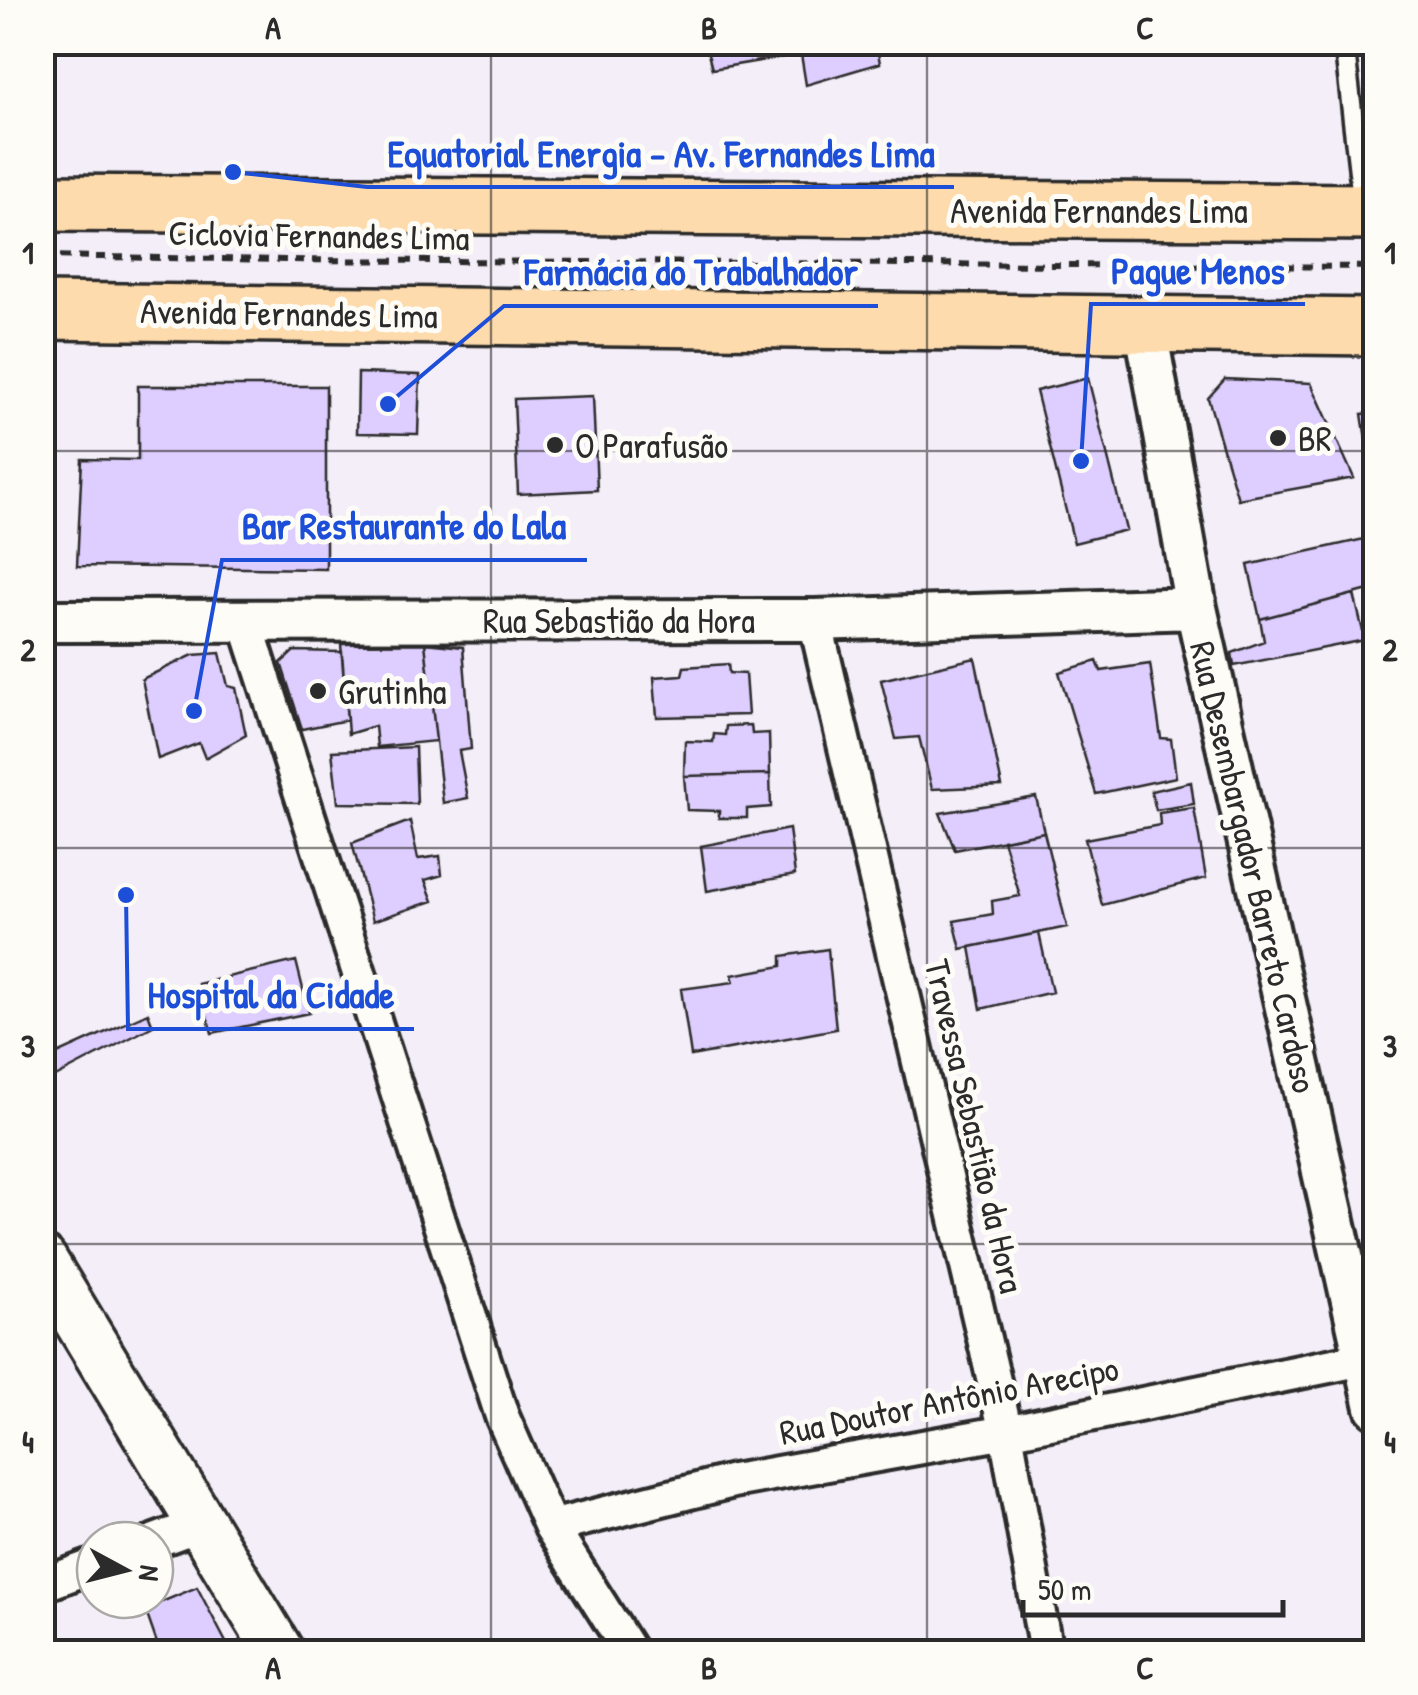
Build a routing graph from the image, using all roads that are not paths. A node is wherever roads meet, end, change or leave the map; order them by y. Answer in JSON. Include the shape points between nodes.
{"nodes":[{"id":1,"x":1344,"y":42,"type":"edge"},
{"id":2,"x":42,"y":204,"type":"edge"},
{"id":3,"x":1369,"y":212,"type":"edge"},
{"id":4,"x":42,"y":311,"type":"edge"},
{"id":5,"x":1145,"y":324,"type":"junction"},
{"id":6,"x":1376,"y":326,"type":"edge"},
{"id":7,"x":1196,"y":608,"type":"junction"},
{"id":8,"x":245,"y":620,"type":"junction"},
{"id":9,"x":815,"y":620,"type":"junction"},
{"id":10,"x":42,"y":621,"type":"edge"},
{"id":11,"x":42,"y":1260,"type":"edge"},
{"id":12,"x":1363,"y":1359,"type":"junction"},
{"id":13,"x":1376,"y":1407,"type":"edge"},
{"id":14,"x":1006,"y":1432,"type":"junction"},
{"id":15,"x":200,"y":1524,"type":"junction"},
{"id":16,"x":551,"y":1526,"type":"junction"},
{"id":17,"x":175,"y":1534,"type":"edge"},
{"id":18,"x":75,"y":1573,"type":"edge"},
{"id":19,"x":42,"y":1585,"type":"edge"},
{"id":20,"x":279,"y":1652,"type":"edge"},
{"id":21,"x":630,"y":1652,"type":"edge"},
{"id":22,"x":1046,"y":1652,"type":"edge"}],
"edges":[{"from":1,"to":3,"type":"lane"},
{"from":2,"to":3,"type":"highway","name":"Avenida Fernandes Lima"},
{"from":4,"to":5,"type":"highway","name":"Avenida Fernandes Lima"},
{"from":5,"to":6,"type":"highway","name":"Avenida Fernandes Lima"},
{"from":5,"to":7,"type":"street","name":"Rua Desembargador Barreto Cardoso"},
{"from":7,"to":9,"type":"street","name":"Rua Sebastião da Hora"},
{"from":7,"to":12,"type":"street","name":"Rua Desembargador Barreto Cardoso"},
{"from":8,"to":9,"type":"street","name":"Rua Sebastião da Hora"},
{"from":8,"to":10,"type":"street","name":"Rua Sebastião da Hora"},
{"from":8,"to":16,"type":"street","via":[[502,1416]]},
{"from":9,"to":14,"type":"street","name":"Travessa Sebastião da Hora"},
{"from":11,"to":15,"type":"main road"},
{"from":12,"to":13,"type":"street","name":"Rua Desembargador Barreto Cardoso"},
{"from":12,"to":14,"type":"street","name":"Rua Doutor Antônio Arecipo"},
{"from":14,"to":16,"type":"street","name":"Rua Doutor Antônio Arecipo","via":[[733,1481]]},
{"from":14,"to":22,"type":"street","name":"Travessa Sebastião da Hora"},
{"from":15,"to":17,"type":"street"},
{"from":15,"to":20,"type":"main road"},
{"from":16,"to":21,"type":"street"},
{"from":18,"to":19,"type":"street"}]}
